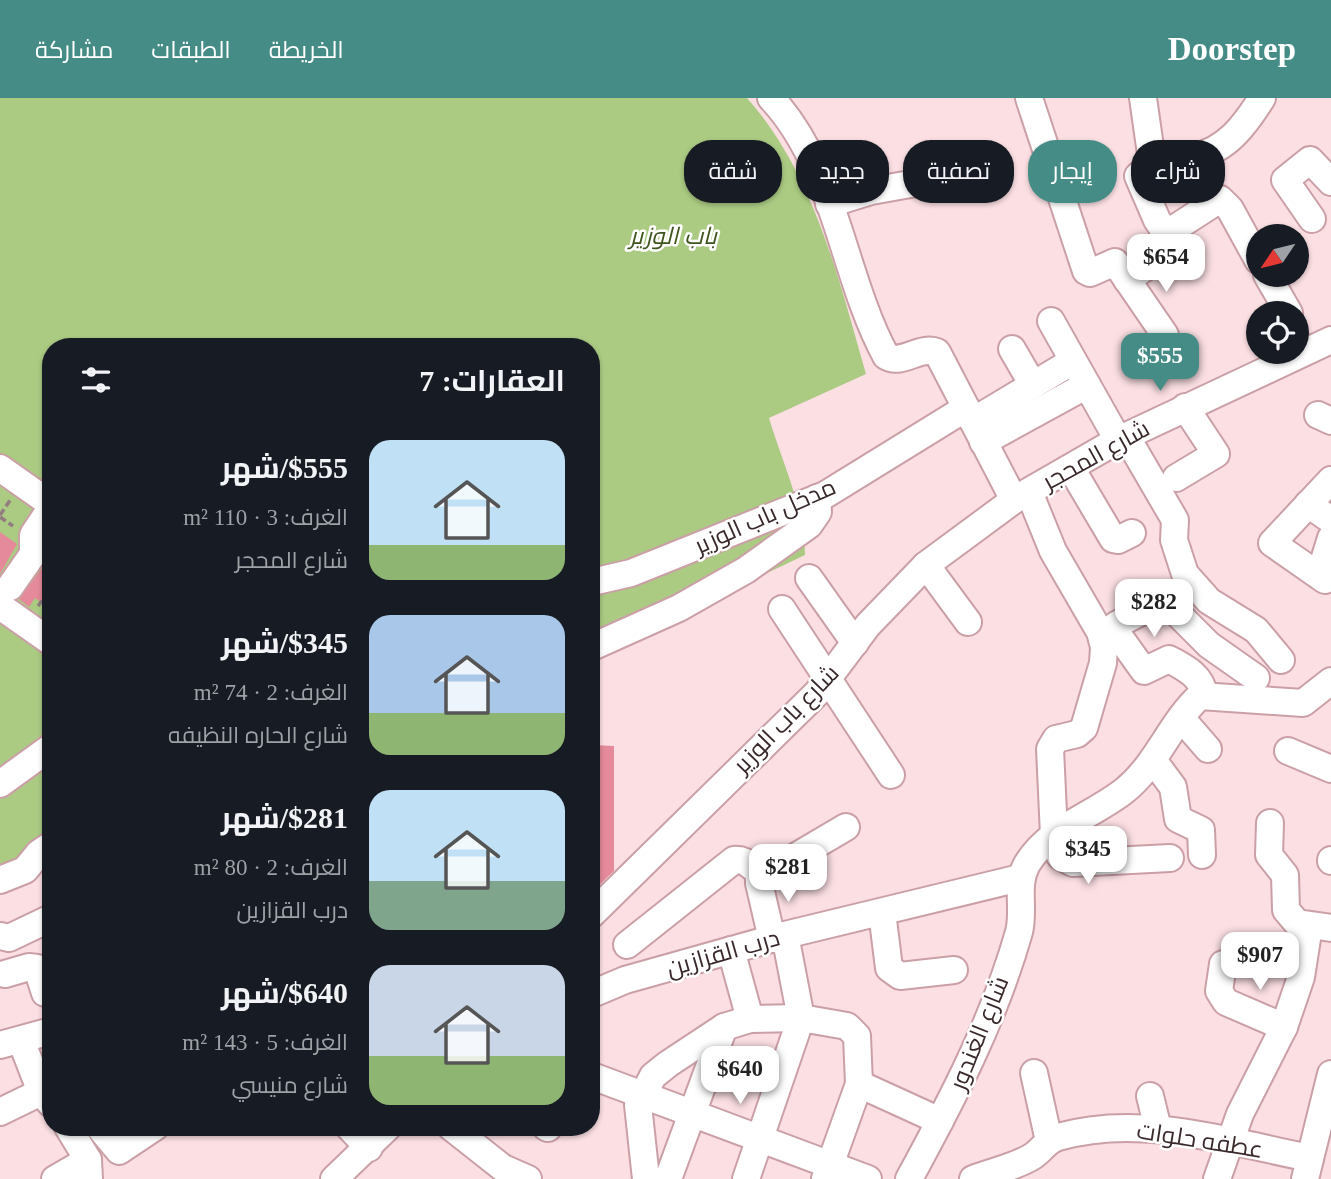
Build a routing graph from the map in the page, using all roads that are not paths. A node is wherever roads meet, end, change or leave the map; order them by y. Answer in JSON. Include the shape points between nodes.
{"nodes":[{"id":1,"x":771,"y":98,"type":"edge"},
{"id":2,"x":1029,"y":98,"type":"edge"},
{"id":3,"x":1143,"y":98,"type":"edge"},
{"id":4,"x":1262,"y":98,"type":"edge"},
{"id":5,"x":1149,"y":140,"type":"edge"},
{"id":6,"x":1225,"y":143,"type":"edge"},
{"id":7,"x":1331,"y":182,"type":"edge"},
{"id":8,"x":903,"y":185,"type":"edge"},
{"id":9,"x":1150,"y":203,"type":"edge"},
{"id":10,"x":829,"y":204,"type":"junction"},
{"id":11,"x":1312,"y":219,"type":"dead end"},
{"id":12,"x":1166,"y":234,"type":"junction"},
{"id":13,"x":1246,"y":238,"type":"edge"},
{"id":14,"x":1127,"y":280,"type":"junction"},
{"id":15,"x":1051,"y":321,"type":"dead end"},
{"id":16,"x":1165,"y":335,"type":"dead end"},
{"id":17,"x":1312,"y":338,"type":"edge"},
{"id":18,"x":1012,"y":349,"type":"dead end"},
{"id":19,"x":1073,"y":361,"type":"junction"},
{"id":20,"x":1033,"y":385,"type":"junction"},
{"id":21,"x":1087,"y":385,"type":"junction"},
{"id":22,"x":1185,"y":407,"type":"junction"},
{"id":23,"x":974,"y":424,"type":"junction"},
{"id":24,"x":1122,"y":438,"type":"junction"},
{"id":25,"x":0,"y":468,"type":"edge"},
{"id":26,"x":1071,"y":468,"type":"junction"},
{"id":27,"x":1176,"y":478,"type":"dead end"},
{"id":28,"x":1331,"y":480,"type":"edge"},
{"id":29,"x":1021,"y":496,"type":"junction"},
{"id":30,"x":817,"y":498,"type":"junction"},
{"id":31,"x":42,"y":499,"type":"edge"},
{"id":32,"x":1307,"y":504,"type":"junction"},
{"id":33,"x":42,"y":520,"type":"edge"},
{"id":34,"x":1331,"y":520,"type":"edge"},
{"id":35,"x":1132,"y":533,"type":"dead end"},
{"id":36,"x":1331,"y":538,"type":"edge"},
{"id":37,"x":926,"y":565,"type":"junction"},
{"id":38,"x":809,"y":578,"type":"dead end"},
{"id":39,"x":600,"y":580,"type":"edge"},
{"id":40,"x":5,"y":597,"type":"edge"},
{"id":41,"x":782,"y":609,"type":"dead end"},
{"id":42,"x":968,"y":621,"type":"dead end"},
{"id":43,"x":42,"y":633,"type":"edge"},
{"id":44,"x":600,"y":643,"type":"edge"},
{"id":45,"x":855,"y":643,"type":"junction"},
{"id":46,"x":1280,"y":660,"type":"dead end"},
{"id":47,"x":1256,"y":678,"type":"dead end"},
{"id":48,"x":829,"y":679,"type":"junction"},
{"id":49,"x":1331,"y":681,"type":"edge"},
{"id":50,"x":1204,"y":694,"type":"junction"},
{"id":51,"x":1182,"y":719,"type":"junction"},
{"id":52,"x":1208,"y":749,"type":"dead end"},
{"id":53,"x":1288,"y":751,"type":"dead end"},
{"id":54,"x":42,"y":753,"type":"edge"},
{"id":55,"x":1153,"y":760,"type":"junction"},
{"id":56,"x":1331,"y":769,"type":"edge"},
{"id":57,"x":891,"y":775,"type":"dead end"},
{"id":58,"x":0,"y":783,"type":"edge"},
{"id":59,"x":1270,"y":823,"type":"dead end"},
{"id":60,"x":846,"y":827,"type":"dead end"},
{"id":61,"x":1054,"y":835,"type":"junction"},
{"id":62,"x":42,"y":851,"type":"edge"},
{"id":63,"x":1202,"y":855,"type":"dead end"},
{"id":64,"x":1170,"y":858,"type":"dead end"},
{"id":65,"x":759,"y":873,"type":"junction"},
{"id":66,"x":1020,"y":878,"type":"junction"},
{"id":67,"x":0,"y":880,"type":"edge"},
{"id":68,"x":600,"y":906,"type":"edge"},
{"id":69,"x":883,"y":912,"type":"junction"},
{"id":70,"x":42,"y":922,"type":"edge"},
{"id":71,"x":1320,"y":927,"type":"edge"},
{"id":72,"x":0,"y":936,"type":"edge"},
{"id":73,"x":779,"y":937,"type":"junction"},
{"id":74,"x":627,"y":945,"type":"dead end"},
{"id":75,"x":731,"y":950,"type":"junction"},
{"id":76,"x":1223,"y":964,"type":"dead end"},
{"id":77,"x":954,"y":970,"type":"dead end"},
{"id":78,"x":5,"y":974,"type":"dead end"},
{"id":79,"x":42,"y":990,"type":"edge"},
{"id":80,"x":600,"y":991,"type":"edge"},
{"id":81,"x":750,"y":1018,"type":"junction"},
{"id":82,"x":801,"y":1018,"type":"junction"},
{"id":83,"x":724,"y":1027,"type":"junction"},
{"id":84,"x":1284,"y":1027,"type":"junction"},
{"id":85,"x":42,"y":1033,"type":"edge"},
{"id":86,"x":7,"y":1040,"type":"edge"},
{"id":87,"x":1034,"y":1073,"type":"dead end"},
{"id":88,"x":1331,"y":1074,"type":"edge"},
{"id":89,"x":600,"y":1079,"type":"edge"},
{"id":90,"x":859,"y":1084,"type":"junction"},
{"id":91,"x":42,"y":1092,"type":"edge"},
{"id":92,"x":641,"y":1095,"type":"junction"},
{"id":93,"x":1150,"y":1096,"type":"dead end"},
{"id":94,"x":42,"y":1099,"type":"edge"},
{"id":95,"x":0,"y":1112,"type":"edge"},
{"id":96,"x":692,"y":1113,"type":"junction"},
{"id":97,"x":940,"y":1121,"type":"junction"},
{"id":98,"x":1158,"y":1129,"type":"junction"},
{"id":99,"x":142,"y":1136,"type":"edge"},
{"id":100,"x":358,"y":1136,"type":"edge"},
{"id":101,"x":380,"y":1136,"type":"edge"},
{"id":102,"x":463,"y":1136,"type":"edge"},
{"id":103,"x":759,"y":1139,"type":"junction"},
{"id":104,"x":1049,"y":1141,"type":"junction"},
{"id":105,"x":1230,"y":1142,"type":"junction"},
{"id":106,"x":85,"y":1143,"type":"edge"},
{"id":107,"x":369,"y":1148,"type":"junction"},
{"id":108,"x":1308,"y":1168,"type":"edge"},
{"id":109,"x":828,"y":1172,"type":"edge"},
{"id":110,"x":55,"y":1179,"type":"edge"},
{"id":111,"x":334,"y":1179,"type":"edge"},
{"id":112,"x":528,"y":1179,"type":"edge"},
{"id":113,"x":646,"y":1179,"type":"edge"},
{"id":114,"x":668,"y":1179,"type":"edge"},
{"id":115,"x":746,"y":1179,"type":"edge"},
{"id":116,"x":869,"y":1179,"type":"edge"},
{"id":117,"x":909,"y":1179,"type":"edge"},
{"id":118,"x":973,"y":1179,"type":"edge"},
{"id":119,"x":1217,"y":1179,"type":"edge"}],
"edges":[{"from":1,"to":10,"type":"street","via":[[798,137]]},
{"from":2,"to":14,"type":"street","via":[[1086,271],[1115,262]]},
{"from":3,"to":5,"type":"street"},
{"from":4,"to":6,"type":"street","via":[[1246,123]]},
{"from":7,"to":11,"type":"street","via":[[1310,160],[1286,178]]},
{"from":8,"to":10,"type":"street"},
{"from":9,"to":12,"type":"street"},
{"from":10,"to":23,"type":"street","via":[[886,355],[896,359],[928,349],[937,352]]},
{"from":12,"to":13,"type":"street","via":[[1220,200]]},
{"from":12,"to":14,"type":"street","via":[[1175,247]]},
{"from":14,"to":16,"type":"street"},
{"from":15,"to":19,"type":"street"},
{"from":17,"to":22,"type":"street","name":"شارع المحجر"},
{"from":18,"to":20,"type":"street"},
{"from":19,"to":20,"type":"street"},
{"from":19,"to":21,"type":"street"},
{"from":20,"to":23,"type":"street"},
{"from":21,"to":23,"type":"street"},
{"from":21,"to":24,"type":"street"},
{"from":22,"to":24,"type":"street","name":"شارع المحجر"},
{"from":22,"to":27,"type":"street","via":[[1216,454]]},
{"from":23,"to":29,"type":"street"},
{"from":23,"to":30,"type":"street","name":"مدخل باب الوزير"},
{"from":24,"to":26,"type":"street","name":"شارع المحجر"},
{"from":24,"to":46,"type":"street","via":[[1175,520],[1174,540],[1185,574],[1209,601],[1256,630]]},
{"from":25,"to":31,"type":"street"},
{"from":26,"to":29,"type":"street","name":"شارع المحجر"},
{"from":26,"to":35,"type":"street","via":[[1113,539]]},
{"from":28,"to":32,"type":"street"},
{"from":29,"to":37,"type":"street","name":"شارع باب الوزير"},
{"from":29,"to":61,"type":"street","via":[[1100,632],[1104,648],[1084,728],[1056,739],[1050,748]]},
{"from":30,"to":39,"type":"street","name":"مدخل باب الوزير","via":[[631,573]]},
{"from":30,"to":44,"type":"street","via":[[818,512],[809,525],[746,570],[679,608]]},
{"from":32,"to":34,"type":"street"},
{"from":32,"to":36,"type":"street","via":[[1272,544],[1324,574]]},
{"from":33,"to":40,"type":"street","via":[[33,535],[33,554]]},
{"from":37,"to":42,"type":"street"},
{"from":37,"to":45,"type":"street","name":"شارع باب الوزير"},
{"from":38,"to":45,"type":"street"},
{"from":40,"to":43,"type":"street"},
{"from":41,"to":48,"type":"street"},
{"from":45,"to":48,"type":"street","name":"شارع باب الوزير"},
{"from":47,"to":50,"type":"street","via":[[1209,645],[1164,600],[1116,625],[1114,629],[1144,671],[1169,659],[1192,673]]},
{"from":48,"to":57,"type":"street"},
{"from":48,"to":68,"type":"street","name":"شارع باب الوزير"},
{"from":49,"to":50,"type":"street","via":[[1303,703]]},
{"from":50,"to":51,"type":"street"},
{"from":51,"to":52,"type":"street"},
{"from":51,"to":55,"type":"street"},
{"from":53,"to":56,"type":"street"},
{"from":54,"to":58,"type":"street"},
{"from":55,"to":61,"type":"street","via":[[1123,792]]},
{"from":55,"to":63,"type":"street","via":[[1173,787],[1178,819],[1201,830]]},
{"from":59,"to":71,"type":"street","via":[[1269,855],[1285,875],[1286,910],[1297,923]]},
{"from":60,"to":65,"type":"street","via":[[768,873]]},
{"from":61,"to":64,"type":"street","via":[[1066,862]]},
{"from":61,"to":66,"type":"street","via":[[1034,853]]},
{"from":62,"to":67,"type":"street","via":[[25,870]]},
{"from":65,"to":73,"type":"street"},
{"from":65,"to":74,"type":"street","via":[[745,861],[734,860]]},
{"from":66,"to":69,"type":"street","name":"درب القزازين"},
{"from":66,"to":97,"type":"street","name":"شارع الغندور","via":[[1020,929],[975,1055]]},
{"from":69,"to":73,"type":"street","name":"درب القزازين"},
{"from":69,"to":77,"type":"street","via":[[890,971],[900,976]]},
{"from":70,"to":72,"type":"street","via":[[9,938]]},
{"from":71,"to":84,"type":"street"},
{"from":73,"to":75,"type":"street","name":"درب القزازين"},
{"from":73,"to":82,"type":"street"},
{"from":75,"to":80,"type":"street","name":"درب القزازين"},
{"from":75,"to":81,"type":"street"},
{"from":76,"to":84,"type":"street","via":[[1219,991],[1226,1002]]},
{"from":78,"to":79,"type":"street","via":[[37,968]]},
{"from":81,"to":82,"type":"street"},
{"from":81,"to":83,"type":"street"},
{"from":82,"to":90,"type":"street","via":[[847,1026],[855,1032]]},
{"from":82,"to":103,"type":"street"},
{"from":83,"to":92,"type":"street","via":[[653,1076]]},
{"from":83,"to":96,"type":"street"},
{"from":84,"to":105,"type":"street"},
{"from":85,"to":86,"type":"street"},
{"from":86,"to":91,"type":"street"},
{"from":87,"to":104,"type":"street"},
{"from":88,"to":108,"type":"street"},
{"from":89,"to":92,"type":"street"},
{"from":90,"to":97,"type":"street"},
{"from":90,"to":109,"type":"street"},
{"from":92,"to":96,"type":"street"},
{"from":92,"to":113,"type":"street","via":[[638,1105]]},
{"from":93,"to":98,"type":"street"},
{"from":94,"to":95,"type":"street"},
{"from":96,"to":103,"type":"street"},
{"from":96,"to":114,"type":"street"},
{"from":97,"to":117,"type":"street","name":"شارع الغندور"},
{"from":98,"to":104,"type":"street","name":"عطفه حلوات","via":[[1112,1129]]},
{"from":98,"to":105,"type":"street","name":"عطفه حلوات"},
{"from":99,"to":106,"type":"street","via":[[119,1151]]},
{"from":100,"to":107,"type":"street"},
{"from":101,"to":107,"type":"street"},
{"from":102,"to":112,"type":"street","via":[[503,1168]]},
{"from":103,"to":109,"type":"street"},
{"from":103,"to":115,"type":"street"},
{"from":104,"to":118,"type":"street","via":[[1030,1158]]},
{"from":105,"to":108,"type":"street","name":"عطفه حلوات"},
{"from":105,"to":119,"type":"street"},
{"from":106,"to":110,"type":"street"},
{"from":107,"to":111,"type":"street"},
{"from":109,"to":116,"type":"street"}]}
